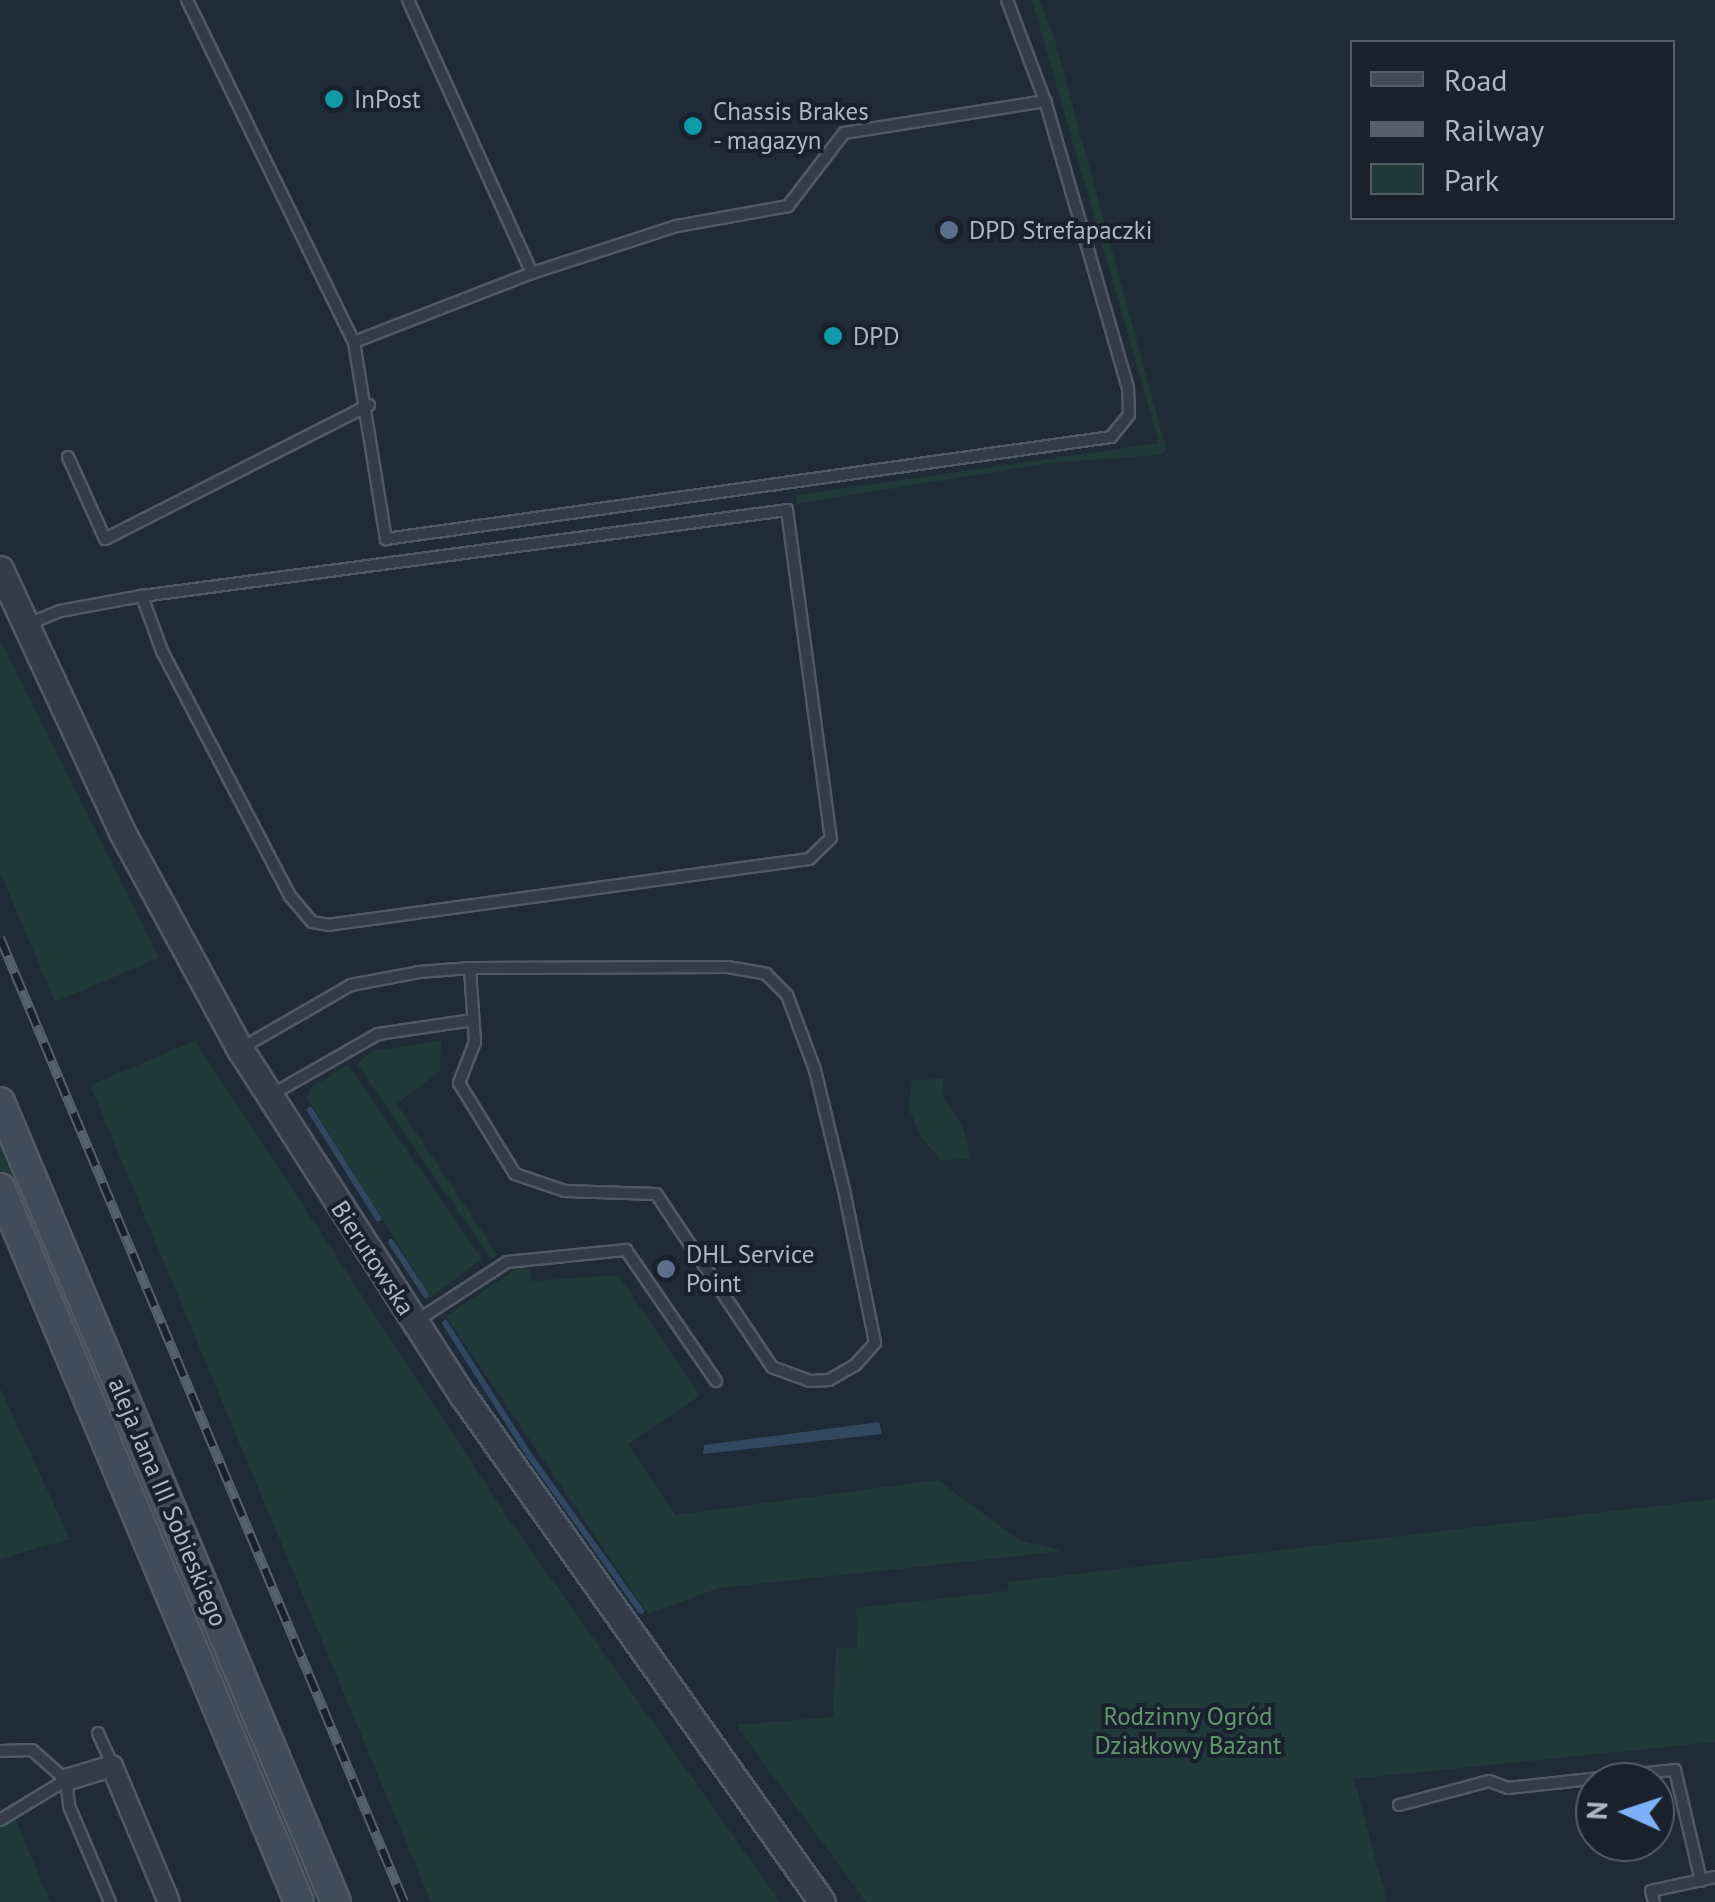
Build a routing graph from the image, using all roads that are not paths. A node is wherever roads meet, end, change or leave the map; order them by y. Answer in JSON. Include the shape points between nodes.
{"nodes":[{"id":1,"x":187,"y":0,"type":"edge"},
{"id":2,"x":408,"y":0,"type":"edge"},
{"id":3,"x":1008,"y":0,"type":"edge"},
{"id":4,"x":1045,"y":101,"type":"junction"},
{"id":5,"x":532,"y":273,"type":"junction"},
{"id":6,"x":354,"y":342,"type":"junction"},
{"id":7,"x":368,"y":405,"type":"junction"},
{"id":8,"x":68,"y":458,"type":"dead end"},
{"id":9,"x":0,"y":568,"type":"edge"},
{"id":10,"x":142,"y":596,"type":"junction"},
{"id":11,"x":27,"y":625,"type":"junction"},
{"id":12,"x":470,"y":968,"type":"junction"},
{"id":13,"x":473,"y":1020,"type":"junction"},
{"id":14,"x":240,"y":1049,"type":"junction"},
{"id":15,"x":270,"y":1096,"type":"junction"},
{"id":16,"x":0,"y":1102,"type":"edge"},
{"id":17,"x":0,"y":1188,"type":"edge"},
{"id":18,"x":414,"y":1322,"type":"junction"},
{"id":19,"x":716,"y":1380,"type":"dead end"},
{"id":20,"x":98,"y":1732,"type":"dead end"},
{"id":21,"x":0,"y":1751,"type":"edge"},
{"id":22,"x":112,"y":1766,"type":"junction"},
{"id":23,"x":66,"y":1780,"type":"junction"},
{"id":24,"x":1400,"y":1805,"type":"dead end"},
{"id":25,"x":0,"y":1820,"type":"edge"},
{"id":26,"x":1715,"y":1877,"type":"edge"},
{"id":27,"x":1701,"y":1880,"type":"junction"},
{"id":28,"x":110,"y":1902,"type":"edge"},
{"id":29,"x":169,"y":1902,"type":"edge"},
{"id":30,"x":300,"y":1902,"type":"edge"},
{"id":31,"x":336,"y":1902,"type":"edge"},
{"id":32,"x":822,"y":1902,"type":"edge"},
{"id":33,"x":1654,"y":1902,"type":"edge"}],
"edges":[{"from":1,"to":6,"type":"lane"},
{"from":2,"to":5,"type":"lane"},
{"from":3,"to":4,"type":"lane"},
{"from":4,"to":5,"type":"lane","via":[[844,133],[788,206],[677,226]]},
{"from":4,"to":7,"type":"lane","via":[[1128,388],[1128,416],[1110,437],[386,539]]},
{"from":5,"to":6,"type":"lane"},
{"from":6,"to":7,"type":"lane"},
{"from":7,"to":8,"type":"lane","via":[[105,539]]},
{"from":9,"to":11,"type":"street","name":"Bierutowska"},
{"from":10,"to":10,"type":"lane","via":[[787,510],[831,838],[809,858],[330,925],[312,922],[290,896],[162,650]]},
{"from":10,"to":11,"type":"lane","via":[[60,611]]},
{"from":11,"to":14,"type":"street","name":"Bierutowska","via":[[130,848]]},
{"from":12,"to":13,"type":"lane"},
{"from":12,"to":13,"type":"lane","via":[[728,967],[766,974],[787,995],[815,1070],[875,1343],[829,1380],[793,1380],[772,1367],[656,1194],[565,1191],[514,1174],[459,1083],[475,1042]]},
{"from":12,"to":14,"type":"lane","via":[[352,985]]},
{"from":13,"to":15,"type":"lane","via":[[378,1034]]},
{"from":14,"to":15,"type":"street","name":"Bierutowska"},
{"from":15,"to":18,"type":"street","name":"Bierutowska"},
{"from":16,"to":31,"type":"main road","name":"aleja Jana III Sobieskiego"},
{"from":17,"to":30,"type":"main road","name":"aleja Jana III Sobieskiego"},
{"from":18,"to":19,"type":"lane","via":[[507,1262],[626,1250]]},
{"from":18,"to":32,"type":"street","name":"Bierutowska","via":[[564,1544]]},
{"from":20,"to":22,"type":"lane"},
{"from":21,"to":23,"type":"lane","via":[[32,1750]]},
{"from":22,"to":23,"type":"street"},
{"from":22,"to":29,"type":"street"},
{"from":23,"to":25,"type":"lane"},
{"from":23,"to":28,"type":"lane","via":[[69,1806]]},
{"from":24,"to":27,"type":"lane","via":[[1489,1781],[1508,1788],[1675,1770]]},
{"from":26,"to":27,"type":"lane"},
{"from":27,"to":33,"type":"lane","via":[[1651,1892]]}]}
